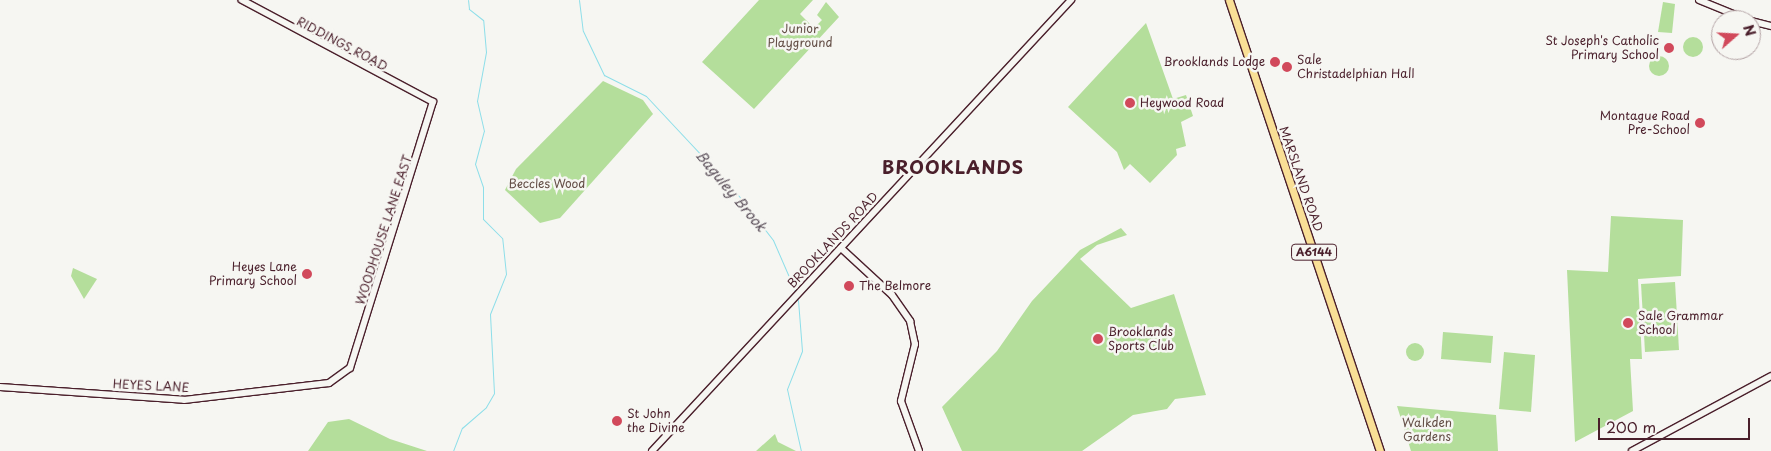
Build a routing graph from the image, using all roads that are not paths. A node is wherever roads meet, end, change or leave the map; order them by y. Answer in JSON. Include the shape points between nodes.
{"nodes":[{"id":1,"x":242,"y":0,"type":"edge"},
{"id":2,"x":1071,"y":0,"type":"edge"},
{"id":3,"x":1229,"y":0,"type":"edge"},
{"id":4,"x":1699,"y":0,"type":"edge"},
{"id":5,"x":1724,"y":10,"type":"edge"},
{"id":6,"x":433,"y":102,"type":"joint"},
{"id":7,"x":841,"y":248,"type":"junction"},
{"id":8,"x":353,"y":364,"type":"joint"},
{"id":9,"x":1771,"y":376,"type":"edge"},
{"id":10,"x":0,"y":387,"type":"edge"},
{"id":11,"x":652,"y":451,"type":"edge"},
{"id":12,"x":919,"y":451,"type":"edge"},
{"id":13,"x":1380,"y":451,"type":"edge"},
{"id":14,"x":1632,"y":451,"type":"edge"}],
"edges":[{"from":1,"to":6,"type":"street","name":"RIDDINGS ROAD"},
{"from":2,"to":7,"type":"street","name":"BROOKLANDS ROAD"},
{"from":3,"to":13,"type":"main road","name":"MARSLAND ROAD","number":"A6144"},
{"from":4,"to":5,"type":"street"},
{"from":6,"to":8,"type":"street","name":"WOODHOUSE LANE EAST"},
{"from":7,"to":11,"type":"street","name":"BROOKLANDS ROAD"},
{"from":7,"to":12,"type":"street","via":[[892,295],[910,321],[915,350],[901,401]]},
{"from":8,"to":10,"type":"street","name":"HEYES LANE","via":[[329,383],[194,399]]},
{"from":9,"to":14,"type":"street"}]}
